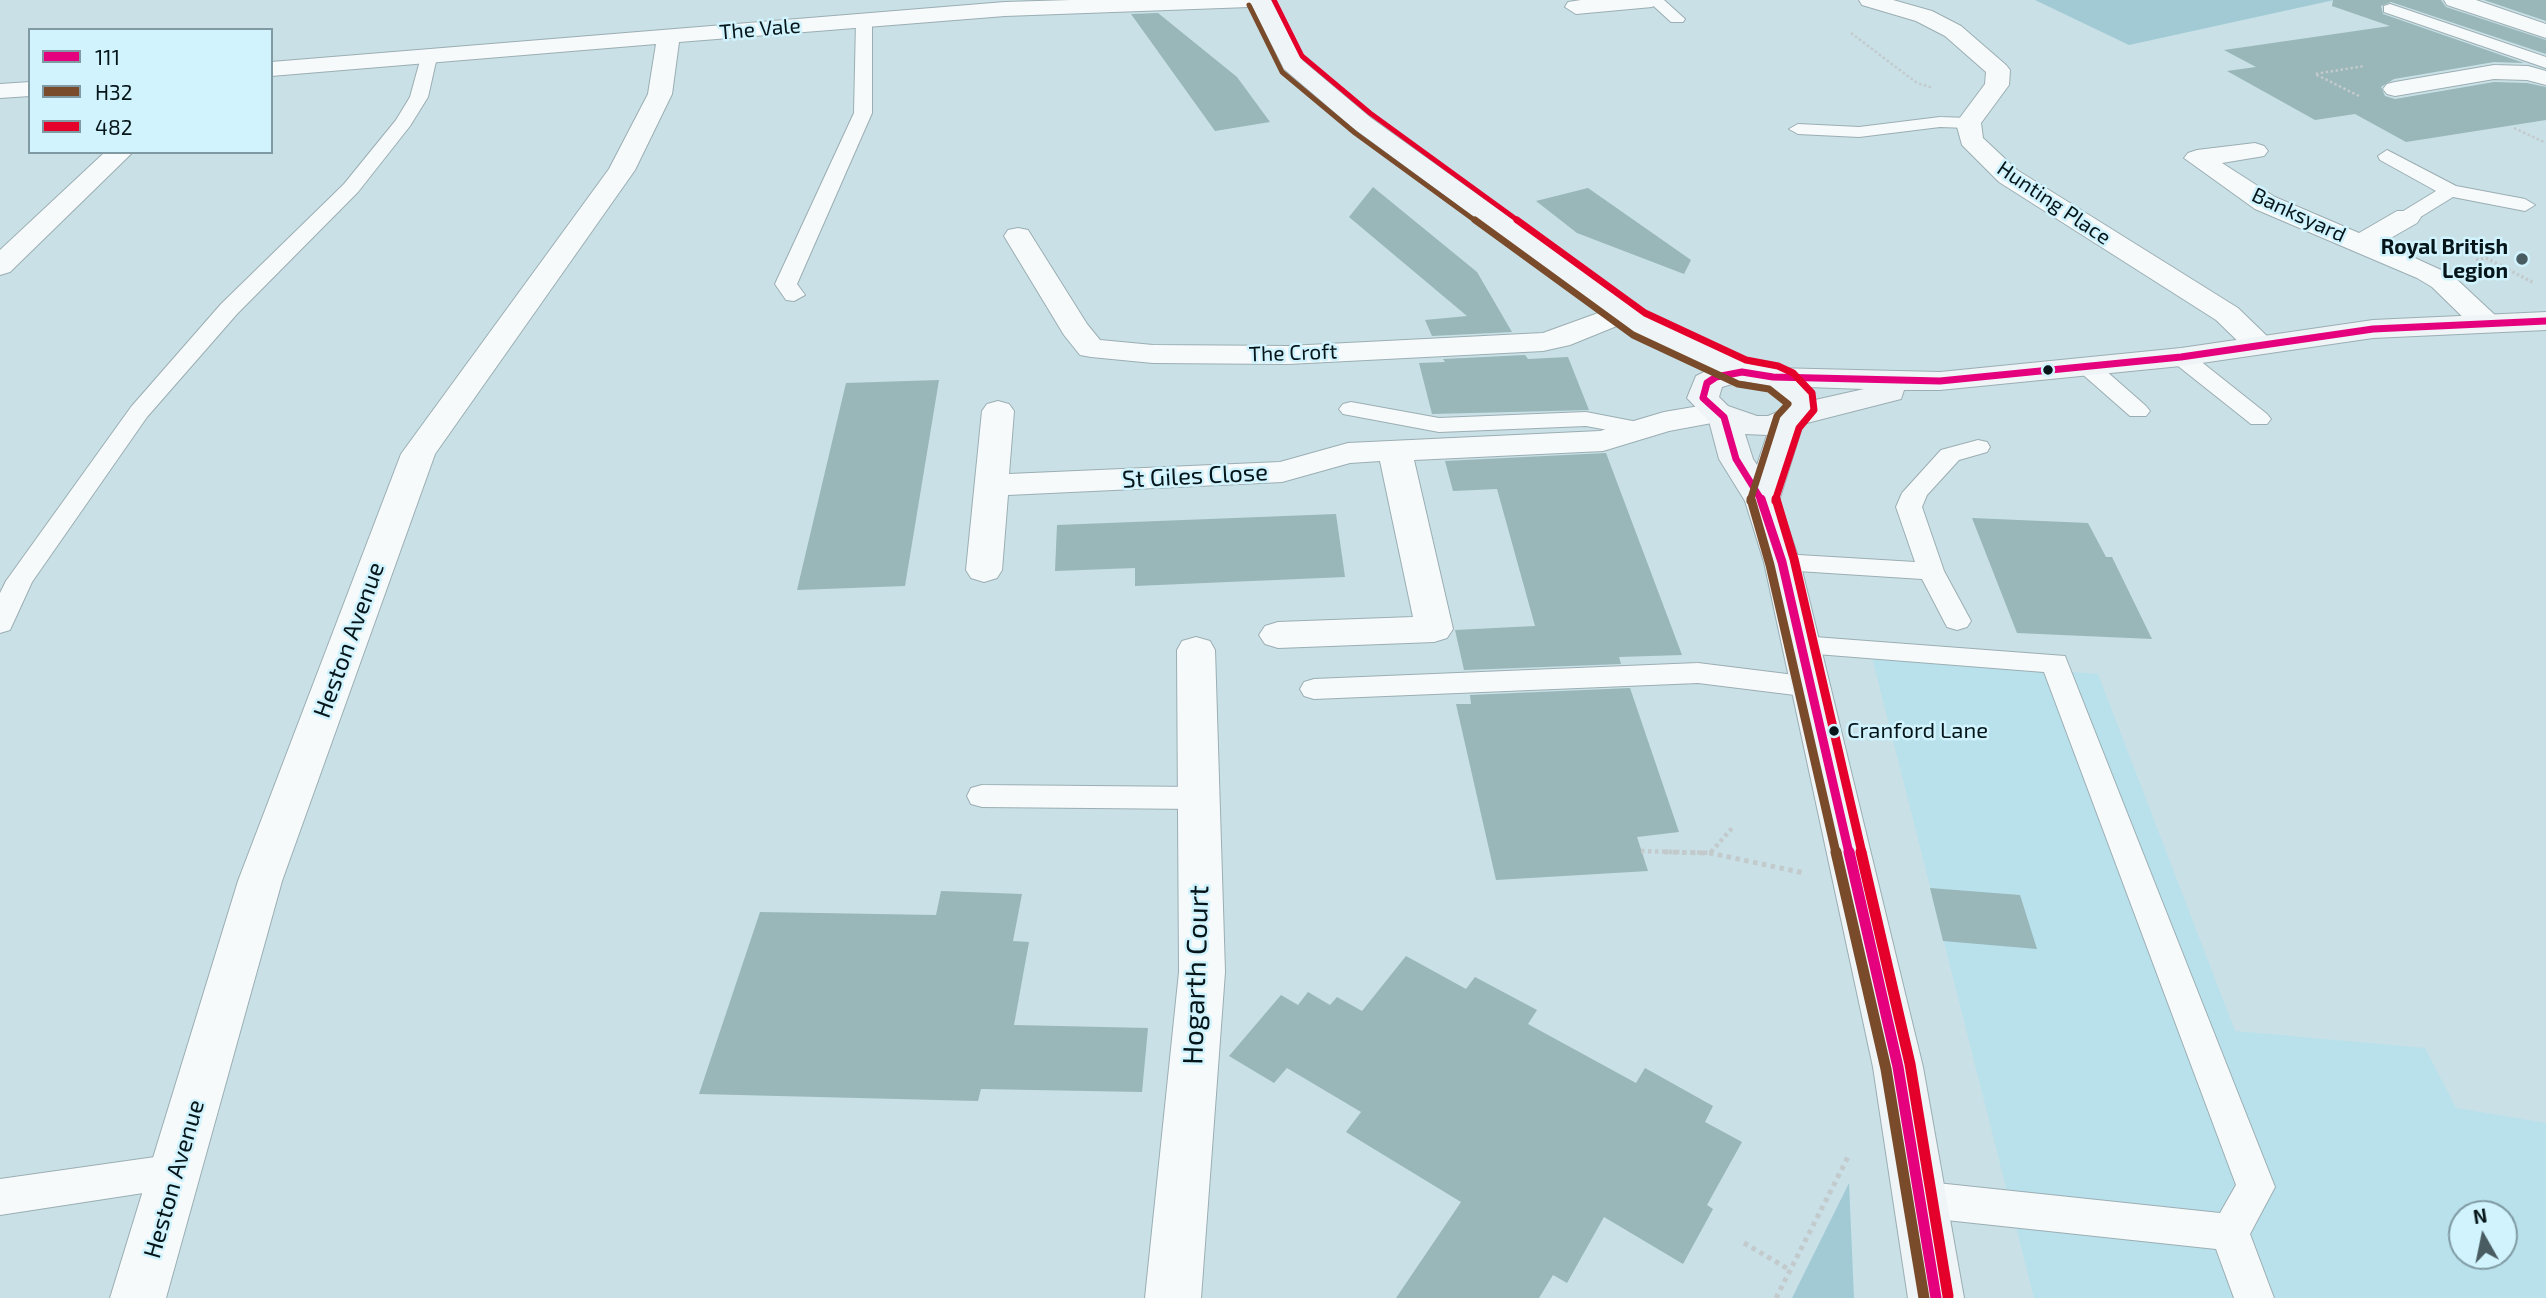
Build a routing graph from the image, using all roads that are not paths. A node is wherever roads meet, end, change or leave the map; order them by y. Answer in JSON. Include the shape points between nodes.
{"nodes":[{"id":1,"x":1250,"y":0,"type":"edge"},
{"id":2,"x":1260,"y":0,"type":"edge"},
{"id":3,"x":1654,"y":0,"type":"edge"},
{"id":4,"x":1870,"y":0,"type":"edge"},
{"id":5,"x":2455,"y":0,"type":"edge"},
{"id":6,"x":2390,"y":9,"type":"dead end"},
{"id":7,"x":1579,"y":10,"type":"edge"},
{"id":8,"x":1677,"y":19,"type":"dead end"},
{"id":9,"x":864,"y":21,"type":"junction"},
{"id":10,"x":2546,"y":31,"type":"edge"},
{"id":11,"x":668,"y":37,"type":"junction"},
{"id":12,"x":429,"y":57,"type":"junction"},
{"id":13,"x":2546,"y":63,"type":"edge"},
{"id":14,"x":2421,"y":64,"type":"dead end"},
{"id":15,"x":273,"y":69,"type":"edge"},
{"id":16,"x":2546,"y":78,"type":"edge"},
{"id":17,"x":2454,"y":79,"type":"junction"},
{"id":18,"x":28,"y":89,"type":"edge"},
{"id":19,"x":2395,"y":89,"type":"dead end"},
{"id":20,"x":0,"y":91,"type":"edge"},
{"id":21,"x":1976,"y":114,"type":"junction"},
{"id":22,"x":1798,"y":129,"type":"dead end"},
{"id":23,"x":2255,"y":151,"type":"dead end"},
{"id":24,"x":118,"y":154,"type":"edge"},
{"id":25,"x":2387,"y":156,"type":"dead end"},
{"id":26,"x":2450,"y":191,"type":"junction"},
{"id":27,"x":2525,"y":205,"type":"dead end"},
{"id":28,"x":2407,"y":217,"type":"joint"},
{"id":29,"x":1018,"y":236,"type":"dead end"},
{"id":30,"x":2361,"y":243,"type":"junction"},
{"id":31,"x":0,"y":266,"type":"edge"},
{"id":32,"x":794,"y":295,"type":"dead end"},
{"id":33,"x":1631,"y":319,"type":"junction"},
{"id":34,"x":2546,"y":321,"type":"edge"},
{"id":35,"x":2485,"y":322,"type":"junction"},
{"id":36,"x":2258,"y":344,"type":"junction"},
{"id":37,"x":2181,"y":357,"type":"junction"},
{"id":38,"x":2089,"y":368,"type":"junction"},
{"id":39,"x":1757,"y":375,"type":"junction"},
{"id":40,"x":1940,"y":381,"type":"junction"},
{"id":41,"x":1715,"y":407,"type":"junction"},
{"id":42,"x":1351,"y":410,"type":"dead end"},
{"id":43,"x":998,"y":411,"type":"dead end"},
{"id":44,"x":2138,"y":411,"type":"dead end"},
{"id":45,"x":1793,"y":418,"type":"junction"},
{"id":46,"x":2259,"y":419,"type":"dead end"},
{"id":47,"x":1640,"y":429,"type":"junction"},
{"id":48,"x":1978,"y":447,"type":"dead end"},
{"id":49,"x":1395,"y":451,"type":"junction"},
{"id":50,"x":992,"y":485,"type":"junction"},
{"id":51,"x":1762,"y":501,"type":"junction"},
{"id":52,"x":1782,"y":562,"type":"junction"},
{"id":53,"x":984,"y":570,"type":"dead end"},
{"id":54,"x":1931,"y":571,"type":"junction"},
{"id":55,"x":1957,"y":621,"type":"dead end"},
{"id":56,"x":0,"y":624,"type":"edge"},
{"id":57,"x":1278,"y":635,"type":"dead end"},
{"id":58,"x":1801,"y":645,"type":"junction"},
{"id":59,"x":1196,"y":650,"type":"dead end"},
{"id":60,"x":1811,"y":687,"type":"junction"},
{"id":61,"x":1314,"y":689,"type":"dead end"},
{"id":62,"x":982,"y":796,"type":"dead end"},
{"id":63,"x":1199,"y":798,"type":"junction"},
{"id":64,"x":176,"y":1171,"type":"junction"},
{"id":65,"x":0,"y":1197,"type":"edge"},
{"id":66,"x":1918,"y":1199,"type":"junction"},
{"id":67,"x":2230,"y":1232,"type":"junction"},
{"id":68,"x":138,"y":1298,"type":"edge"},
{"id":69,"x":1173,"y":1298,"type":"edge"},
{"id":70,"x":1936,"y":1298,"type":"edge"},
{"id":71,"x":2254,"y":1298,"type":"edge"}],
"edges":[{"from":1,"to":9,"type":"street","name":"The Vale","via":[[1005,9]]},
{"from":2,"to":33,"type":"street","via":[[1292,64],[1362,123]]},
{"from":3,"to":7,"type":"street"},
{"from":3,"to":8,"type":"lane"},
{"from":4,"to":21,"type":"street","via":[[1924,16],[1953,31],[1998,70],[1997,85]]},
{"from":5,"to":10,"type":"street"},
{"from":6,"to":13,"type":"lane"},
{"from":9,"to":11,"type":"street","name":"The Vale"},
{"from":9,"to":32,"type":"lane","via":[[863,113],[786,284]]},
{"from":11,"to":12,"type":"street","name":"The Vale"},
{"from":11,"to":64,"type":"street","name":"Heston Avenue","via":[[660,94],[622,170],[418,454],[260,881]]},
{"from":12,"to":15,"type":"street","name":"The Vale"},
{"from":12,"to":56,"type":"lane","via":[[419,97],[404,122],[351,188],[229,309],[139,412],[19,581]]},
{"from":14,"to":17,"type":"street"},
{"from":16,"to":17,"type":"street","via":[[2494,72]]},
{"from":17,"to":19,"type":"street"},
{"from":18,"to":20,"type":"street"},
{"from":21,"to":22,"type":"lane","via":[[1859,132]]},
{"from":21,"to":36,"type":"street","name":"Hunting Place","via":[[1971,140],[2008,176],[2227,314]]},
{"from":23,"to":30,"type":"street","name":"Banksyard","via":[[2197,158],[2265,203]]},
{"from":24,"to":31,"type":"street"},
{"from":25,"to":26,"type":"lane"},
{"from":26,"to":27,"type":"lane"},
{"from":26,"to":28,"type":"lane"},
{"from":28,"to":30,"type":"street"},
{"from":29,"to":33,"type":"street","name":"The Croft","via":[[1091,348],[1153,354],[1288,355],[1543,342]]},
{"from":30,"to":35,"type":"street","name":"Banksyard","via":[[2442,281]]},
{"from":33,"to":39,"type":"street"},
{"from":33,"to":41,"type":"street"},
{"from":34,"to":35,"type":"street"},
{"from":35,"to":36,"type":"street","via":[[2373,329]]},
{"from":36,"to":37,"type":"street"},
{"from":37,"to":38,"type":"street"},
{"from":37,"to":46,"type":"lane"},
{"from":38,"to":40,"type":"street"},
{"from":38,"to":44,"type":"lane"},
{"from":39,"to":40,"type":"street"},
{"from":39,"to":41,"type":"street","via":[[1716,377]]},
{"from":39,"to":45,"type":"street","via":[[1795,391],[1802,407]]},
{"from":40,"to":45,"type":"street"},
{"from":41,"to":45,"type":"street","via":[[1757,426]]},
{"from":41,"to":47,"type":"street","name":"St Giles Close"},
{"from":41,"to":51,"type":"street","via":[[1736,459]]},
{"from":42,"to":47,"type":"lane","via":[[1439,425],[1586,419]]},
{"from":43,"to":50,"type":"street"},
{"from":45,"to":51,"type":"street"},
{"from":47,"to":49,"type":"street","name":"St Giles Close","via":[[1603,441]]},
{"from":48,"to":54,"type":"lane","via":[[1950,455],[1909,506]]},
{"from":49,"to":50,"type":"street","name":"St Giles Close","via":[[1348,453],[1282,472]]},
{"from":49,"to":57,"type":"street","via":[[1434,629]]},
{"from":50,"to":53,"type":"street"},
{"from":51,"to":52,"type":"street"},
{"from":52,"to":54,"type":"lane"},
{"from":52,"to":58,"type":"street"},
{"from":54,"to":55,"type":"lane"},
{"from":58,"to":60,"type":"street"},
{"from":58,"to":67,"type":"lane","via":[[2055,663],[2256,1187]]},
{"from":59,"to":63,"type":"street","name":"Hogarth Court"},
{"from":60,"to":61,"type":"lane","via":[[1698,673]]},
{"from":60,"to":66,"type":"street","via":[[1898,1067]]},
{"from":62,"to":63,"type":"lane"},
{"from":63,"to":69,"type":"street","name":"Hogarth Court","via":[[1202,972]]},
{"from":64,"to":65,"type":"lane"},
{"from":64,"to":68,"type":"street","name":"Heston Avenue"},
{"from":66,"to":67,"type":"lane"},
{"from":66,"to":70,"type":"street"},
{"from":67,"to":71,"type":"lane"}]}
